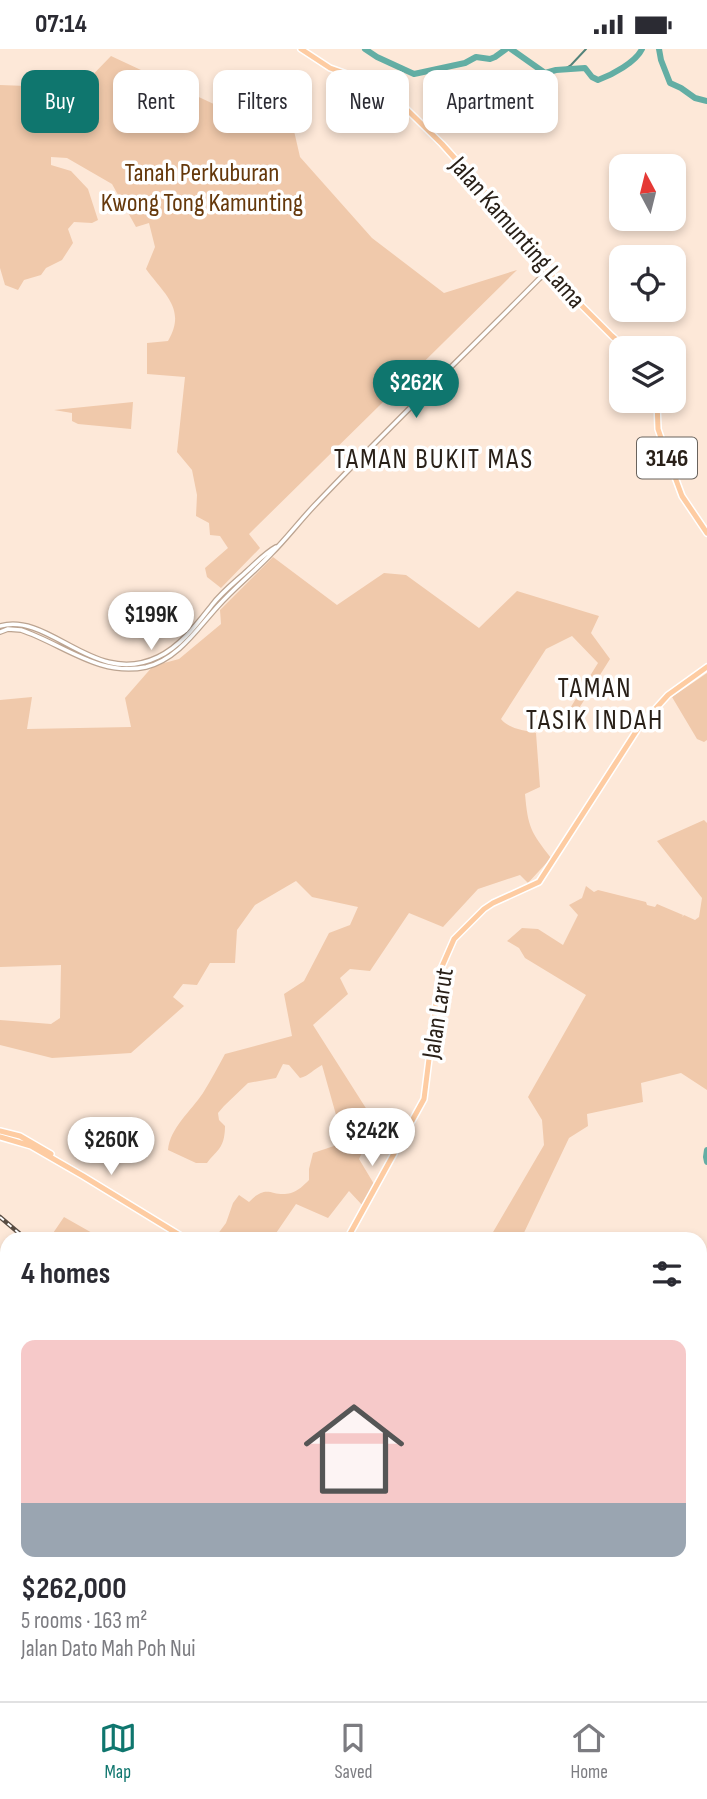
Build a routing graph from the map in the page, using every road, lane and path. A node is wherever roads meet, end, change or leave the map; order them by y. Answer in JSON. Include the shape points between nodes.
{"nodes":[{"id":1,"x":301,"y":49,"type":"edge"},
{"id":2,"x":547,"y":270,"type":"junction"},
{"id":3,"x":612,"y":336,"type":"edge"},
{"id":4,"x":657,"y":413,"type":"edge"},
{"id":5,"x":707,"y":533,"type":"edge"},
{"id":6,"x":0,"y":626,"type":"edge"},
{"id":7,"x":8,"y":627,"type":"junction"},
{"id":8,"x":0,"y":632,"type":"edge"},
{"id":9,"x":707,"y":667,"type":"edge"},
{"id":10,"x":0,"y":1131,"type":"edge"},
{"id":11,"x":0,"y":1138,"type":"edge"},
{"id":12,"x":83,"y":1176,"type":"junction"},
{"id":13,"x":175,"y":1232,"type":"edge"},
{"id":14,"x":351,"y":1232,"type":"edge"}],
"edges":[{"from":1,"to":2,"type":"main road","name":"Jalan Kamunting Lama","via":[[330,68],[387,90],[500,208]]},
{"from":2,"to":3,"type":"main road","name":"Jalan Kamunting Lama"},
{"from":2,"to":7,"type":"street","via":[[278,546],[165,653],[134,663],[105,662],[33,628]]},
{"from":4,"to":5,"type":"main road","number":"3146","via":[[658,429],[682,496]]},
{"from":6,"to":7,"type":"street"},
{"from":7,"to":8,"type":"street"},
{"from":9,"to":14,"type":"main road","name":"Jalan Larut","via":[[668,695],[639,727],[544,877],[484,909],[454,939],[440,971],[424,1099]]},
{"from":10,"to":12,"type":"main road","via":[[33,1143]]},
{"from":11,"to":12,"type":"main road","via":[[31,1146]]},
{"from":12,"to":13,"type":"main road"}]}
